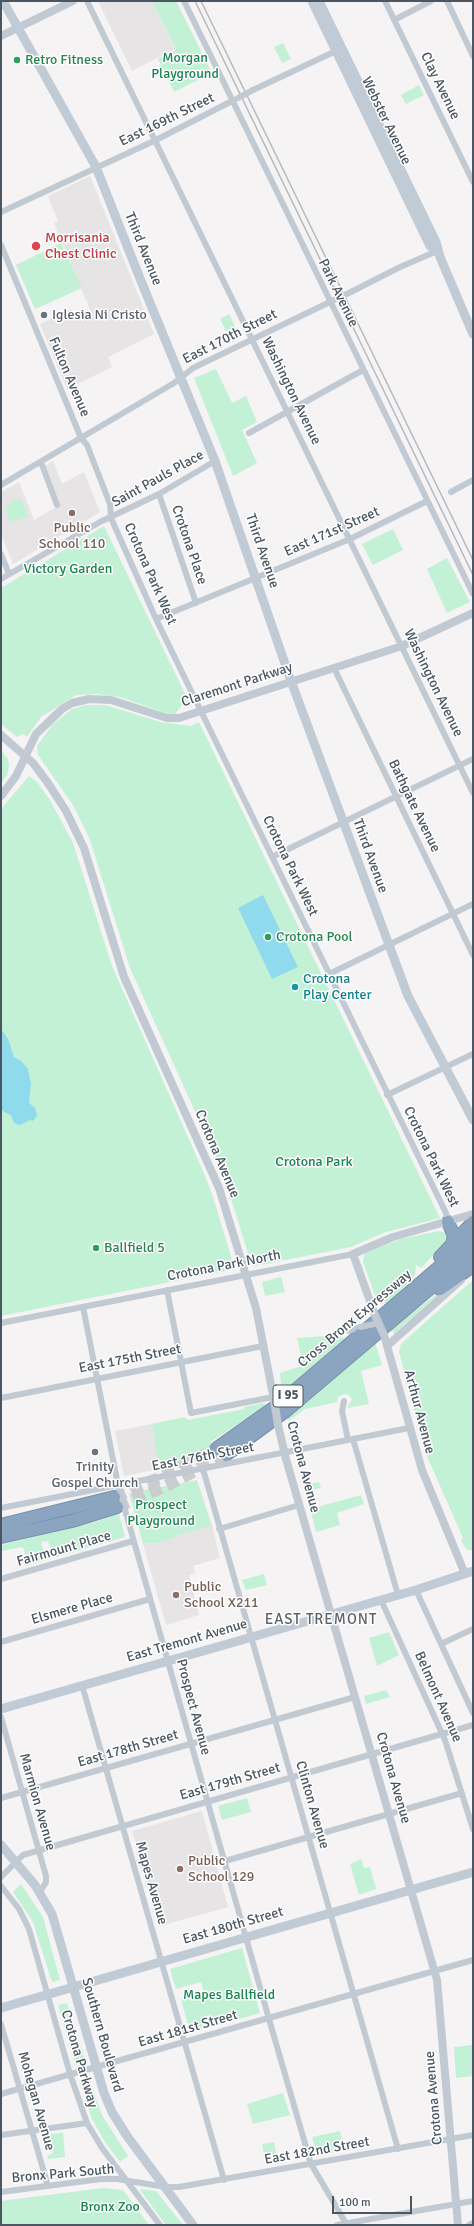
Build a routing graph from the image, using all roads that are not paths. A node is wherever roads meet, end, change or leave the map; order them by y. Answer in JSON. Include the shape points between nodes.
{"nodes":[{"id":1,"x":4,"y":1,"type":"edge"},
{"id":2,"x":73,"y":1,"type":"edge"},
{"id":3,"x":87,"y":1,"type":"edge"},
{"id":4,"x":184,"y":1,"type":"edge"},
{"id":5,"x":312,"y":1,"type":"edge"},
{"id":6,"x":319,"y":1,"type":"edge"},
{"id":7,"x":385,"y":1,"type":"edge"},
{"id":8,"x":431,"y":1,"type":"edge"},
{"id":9,"x":447,"y":1,"type":"edge"},
{"id":10,"x":394,"y":20,"type":"junction"},
{"id":11,"x":19,"y":27,"type":"junction"},
{"id":12,"x":1,"y":36,"type":"edge"},
{"id":13,"x":339,"y":49,"type":"junction"},
{"id":14,"x":473,"y":56,"type":"edge"},
{"id":15,"x":232,"y":101,"type":"junction"},
{"id":16,"x":156,"y":140,"type":"junction"},
{"id":17,"x":96,"y":167,"type":"junction"},
{"id":18,"x":473,"y":182,"type":"edge"},
{"id":19,"x":1,"y":212,"type":"edge"},
{"id":20,"x":1,"y":245,"type":"edge"},
{"id":21,"x":438,"y":251,"type":"junction"},
{"id":22,"x":331,"y":301,"type":"junction"},
{"id":23,"x":473,"y":334,"type":"edge"},
{"id":24,"x":252,"y":338,"type":"junction"},
{"id":25,"x":363,"y":370,"type":"junction"},
{"id":26,"x":181,"y":376,"type":"junction"},
{"id":27,"x":288,"y":412,"type":"junction"},
{"id":28,"x":250,"y":433,"type":"dead end"},
{"id":29,"x":81,"y":438,"type":"junction"},
{"id":30,"x":215,"y":461,"type":"junction"},
{"id":31,"x":41,"y":462,"type":"junction"},
{"id":32,"x":473,"y":480,"type":"edge"},
{"id":33,"x":1,"y":485,"type":"edge"},
{"id":34,"x":451,"y":492,"type":"dead end"},
{"id":35,"x":159,"y":494,"type":"junction"},
{"id":36,"x":427,"y":501,"type":"junction"},
{"id":37,"x":57,"y":505,"type":"dead end"},
{"id":38,"x":112,"y":518,"type":"junction"},
{"id":39,"x":350,"y":539,"type":"junction"},
{"id":40,"x":1,"y":554,"type":"edge"},
{"id":41,"x":9,"y":574,"type":"junction"},
{"id":42,"x":256,"y":578,"type":"junction"},
{"id":43,"x":1,"y":579,"type":"edge"},
{"id":44,"x":473,"y":594,"type":"edge"},
{"id":45,"x":196,"y":603,"type":"junction"},
{"id":46,"x":473,"y":613,"type":"edge"},
{"id":47,"x":156,"y":619,"type":"junction"},
{"id":48,"x":402,"y":646,"type":"junction"},
{"id":49,"x":334,"y":668,"type":"junction"},
{"id":50,"x":291,"y":681,"type":"junction"},
{"id":51,"x":201,"y":710,"type":"junction"},
{"id":52,"x":1,"y":735,"type":"edge"},
{"id":53,"x":24,"y":755,"type":"junction"},
{"id":54,"x":473,"y":759,"type":"edge"},
{"id":55,"x":460,"y":765,"type":"junction"},
{"id":56,"x":473,"y":793,"type":"edge"},
{"id":57,"x":1,"y":796,"type":"edge"},
{"id":58,"x":396,"y":796,"type":"junction"},
{"id":59,"x":343,"y":822,"type":"junction"},
{"id":60,"x":272,"y":857,"type":"junction"},
{"id":61,"x":473,"y":904,"type":"edge"},
{"id":62,"x":453,"y":914,"type":"junction"},
{"id":63,"x":388,"y":945,"type":"junction"},
{"id":64,"x":473,"y":955,"type":"edge"},
{"id":65,"x":329,"y":974,"type":"junction"},
{"id":66,"x":473,"y":1054,"type":"edge"},
{"id":67,"x":445,"y":1067,"type":"junction"},
{"id":68,"x":387,"y":1095,"type":"junction"},
{"id":69,"x":473,"y":1120,"type":"edge"},
{"id":70,"x":473,"y":1214,"type":"edge"},
{"id":71,"x":448,"y":1222,"type":"junction"},
{"id":72,"x":473,"y":1222,"type":"edge"},
{"id":73,"x":473,"y":1238,"type":"edge"},
{"id":74,"x":452,"y":1245,"type":"junction"},
{"id":75,"x":473,"y":1252,"type":"edge"},
{"id":76,"x":353,"y":1254,"type":"junction"},
{"id":77,"x":473,"y":1266,"type":"edge"},
{"id":78,"x":473,"y":1270,"type":"edge"},
{"id":79,"x":246,"y":1275,"type":"junction"},
{"id":80,"x":167,"y":1290,"type":"junction"},
{"id":81,"x":83,"y":1307,"type":"junction"},
{"id":82,"x":391,"y":1315,"type":"junction"},
{"id":83,"x":1,"y":1323,"type":"edge"},
{"id":84,"x":378,"y":1323,"type":"junction"},
{"id":85,"x":349,"y":1332,"type":"dead end"},
{"id":86,"x":263,"y":1346,"type":"junction"},
{"id":87,"x":388,"y":1346,"type":"junction"},
{"id":88,"x":181,"y":1362,"type":"junction"},
{"id":89,"x":97,"y":1379,"type":"junction"},
{"id":90,"x":1,"y":1398,"type":"edge"},
{"id":91,"x":273,"y":1398,"type":"junction"},
{"id":92,"x":344,"y":1401,"type":"dead end"},
{"id":93,"x":409,"y":1428,"type":"junction"},
{"id":94,"x":350,"y":1440,"type":"junction"},
{"id":95,"x":222,"y":1451,"type":"tunnel mouth"},
{"id":96,"x":284,"y":1453,"type":"junction"},
{"id":97,"x":203,"y":1469,"type":"junction"},
{"id":98,"x":118,"y":1485,"type":"junction"},
{"id":99,"x":299,"y":1505,"type":"junction"},
{"id":100,"x":1,"y":1508,"type":"edge"},
{"id":101,"x":1,"y":1525,"type":"edge"},
{"id":102,"x":219,"y":1529,"type":"junction"},
{"id":103,"x":1,"y":1537,"type":"edge"},
{"id":104,"x":133,"y":1541,"type":"junction"},
{"id":105,"x":469,"y":1572,"type":"edge"},
{"id":106,"x":1,"y":1579,"type":"edge"},
{"id":107,"x":416,"y":1590,"type":"junction"},
{"id":108,"x":398,"y":1595,"type":"junction"},
{"id":109,"x":150,"y":1599,"type":"junction"},
{"id":110,"x":381,"y":1600,"type":"junction"},
{"id":111,"x":331,"y":1614,"type":"junction"},
{"id":112,"x":473,"y":1630,"type":"edge"},
{"id":113,"x":250,"y":1637,"type":"junction"},
{"id":114,"x":1,"y":1642,"type":"edge"},
{"id":115,"x":441,"y":1644,"type":"junction"},
{"id":116,"x":168,"y":1661,"type":"junction"},
{"id":117,"x":82,"y":1685,"type":"junction"},
{"id":118,"x":355,"y":1697,"type":"junction"},
{"id":119,"x":1,"y":1709,"type":"edge"},
{"id":120,"x":473,"y":1713,"type":"edge"},
{"id":121,"x":1,"y":1717,"type":"edge"},
{"id":122,"x":275,"y":1720,"type":"junction"},
{"id":123,"x":473,"y":1725,"type":"edge"},
{"id":124,"x":442,"y":1734,"type":"junction"},
{"id":125,"x":190,"y":1744,"type":"junction"},
{"id":126,"x":372,"y":1754,"type":"junction"},
{"id":127,"x":106,"y":1768,"type":"junction"},
{"id":128,"x":291,"y":1777,"type":"junction"},
{"id":129,"x":22,"y":1792,"type":"junction"},
{"id":130,"x":462,"y":1793,"type":"junction"},
{"id":131,"x":1,"y":1798,"type":"edge"},
{"id":132,"x":207,"y":1801,"type":"junction"},
{"id":133,"x":390,"y":1814,"type":"junction"},
{"id":134,"x":122,"y":1826,"type":"junction"},
{"id":135,"x":473,"y":1829,"type":"edge"},
{"id":136,"x":308,"y":1837,"type":"junction"},
{"id":137,"x":1,"y":1845,"type":"edge"},
{"id":138,"x":39,"y":1850,"type":"junction"},
{"id":139,"x":224,"y":1861,"type":"junction"},
{"id":140,"x":16,"y":1862,"type":"junction"},
{"id":141,"x":473,"y":1872,"type":"edge"},
{"id":142,"x":1,"y":1877,"type":"edge"},
{"id":143,"x":1,"y":1886,"type":"edge"},
{"id":144,"x":411,"y":1890,"type":"junction"},
{"id":145,"x":40,"y":1892,"type":"junction"},
{"id":146,"x":330,"y":1913,"type":"junction"},
{"id":147,"x":246,"y":1938,"type":"junction"},
{"id":148,"x":473,"y":1960,"type":"edge"},
{"id":149,"x":161,"y":1962,"type":"junction"},
{"id":150,"x":434,"y":1971,"type":"junction"},
{"id":151,"x":73,"y":1987,"type":"junction"},
{"id":152,"x":48,"y":1994,"type":"junction"},
{"id":153,"x":354,"y":1994,"type":"junction"},
{"id":154,"x":1,"y":2008,"type":"edge"},
{"id":155,"x":269,"y":2018,"type":"junction"},
{"id":156,"x":1,"y":2024,"type":"edge"},
{"id":157,"x":185,"y":2043,"type":"junction"},
{"id":158,"x":97,"y":2068,"type":"junction"},
{"id":159,"x":70,"y":2074,"type":"junction"},
{"id":160,"x":20,"y":2089,"type":"junction"},
{"id":161,"x":1,"y":2094,"type":"edge"},
{"id":162,"x":87,"y":2124,"type":"junction"},
{"id":163,"x":32,"y":2131,"type":"junction"},
{"id":164,"x":1,"y":2135,"type":"edge"},
{"id":165,"x":473,"y":2135,"type":"edge"},
{"id":166,"x":451,"y":2139,"type":"junction"},
{"id":167,"x":398,"y":2149,"type":"junction"},
{"id":168,"x":311,"y":2164,"type":"junction"},
{"id":169,"x":224,"y":2180,"type":"junction"},
{"id":170,"x":127,"y":2181,"type":"junction"},
{"id":171,"x":48,"y":2186,"type":"junction"},
{"id":172,"x":166,"y":2187,"type":"junction"},
{"id":173,"x":1,"y":2192,"type":"edge"},
{"id":174,"x":473,"y":2201,"type":"edge"},
{"id":175,"x":456,"y":2204,"type":"junction"},
{"id":176,"x":473,"y":2223,"type":"edge"},
{"id":177,"x":347,"y":2224,"type":"edge"},
{"id":178,"x":160,"y":2225,"type":"edge"},
{"id":179,"x":193,"y":2225,"type":"edge"},
{"id":180,"x":337,"y":2225,"type":"edge"},
{"id":181,"x":458,"y":2225,"type":"edge"},
{"id":182,"x":469,"y":2225,"type":"edge"}],
"edges":[{"from":1,"to":11,"type":"main road","name":"Third Avenue"},
{"from":2,"to":11,"type":"street"},
{"from":3,"to":16,"type":"street","name":"Washington Avenue"},
{"from":4,"to":15,"type":"street","name":"Park Avenue"},
{"from":5,"to":13,"type":"main road","name":"Webster Avenue"},
{"from":6,"to":13,"type":"main road","name":"Webster Avenue"},
{"from":7,"to":10,"type":"street","name":"Clay Avenue"},
{"from":8,"to":10,"type":"street"},
{"from":9,"to":14,"type":"street"},
{"from":10,"to":18,"type":"street","name":"Clay Avenue"},
{"from":11,"to":12,"type":"street"},
{"from":11,"to":17,"type":"main road","name":"Third Avenue"},
{"from":13,"to":15,"type":"street","name":"East 169th Street","bridge":true},
{"from":13,"to":21,"type":"main road","name":"Webster Avenue","via":[[430,246]]},
{"from":15,"to":16,"type":"street","name":"East 169th Street"},
{"from":15,"to":22,"type":"street","name":"Park Avenue"},
{"from":16,"to":17,"type":"street","name":"East 169th Street"},
{"from":16,"to":24,"type":"street","name":"Washington Avenue"},
{"from":17,"to":19,"type":"street","name":"East 169th Street"},
{"from":17,"to":26,"type":"main road","name":"Third Avenue"},
{"from":20,"to":29,"type":"street","name":"Fulton Avenue"},
{"from":21,"to":22,"type":"street","name":"East 170th Street","bridge":true},
{"from":21,"to":23,"type":"main road","name":"Webster Avenue"},
{"from":22,"to":24,"type":"street","name":"East 170th Street"},
{"from":22,"to":25,"type":"street","name":"Park Avenue"},
{"from":24,"to":26,"type":"street","name":"East 170th Street"},
{"from":24,"to":27,"type":"street","name":"Washington Avenue"},
{"from":25,"to":27,"type":"street"},
{"from":25,"to":36,"type":"street","name":"Park Avenue"},
{"from":26,"to":29,"type":"street","name":"East 170th Street","via":[[174,383]]},
{"from":26,"to":30,"type":"main road","name":"Third Avenue"},
{"from":27,"to":28,"type":"street"},
{"from":27,"to":39,"type":"street","name":"Washington Avenue"},
{"from":29,"to":31,"type":"street","name":"East 170th Street"},
{"from":29,"to":38,"type":"street","name":"Fulton Avenue","via":[[87,445],[110,504]]},
{"from":30,"to":35,"type":"street","name":"Saint Pauls Place"},
{"from":30,"to":42,"type":"main road","name":"Third Avenue"},
{"from":31,"to":33,"type":"street","name":"East 170th Street"},
{"from":31,"to":37,"type":"street"},
{"from":32,"to":34,"type":"street"},
{"from":35,"to":38,"type":"street","name":"Saint Pauls Place"},
{"from":35,"to":45,"type":"street","name":"Crotona Place"},
{"from":36,"to":39,"type":"street","name":"East 171st Street"},
{"from":36,"to":44,"type":"street","name":"Park Avenue"},
{"from":38,"to":41,"type":"street","name":"Saint Pauls Place","via":[[100,522]]},
{"from":38,"to":47,"type":"street","name":"Crotona Park West"},
{"from":39,"to":42,"type":"street","name":"East 171st Street"},
{"from":39,"to":48,"type":"street","name":"Washington Avenue"},
{"from":40,"to":41,"type":"street"},
{"from":41,"to":43,"type":"street","name":"Saint Pauls Place"},
{"from":42,"to":45,"type":"street","name":"East 171st Street"},
{"from":42,"to":50,"type":"main road","name":"Third Avenue"},
{"from":45,"to":47,"type":"street","name":"East 171st Street"},
{"from":46,"to":48,"type":"street","name":"Claremont Parkway"},
{"from":47,"to":51,"type":"street","name":"Crotona Park West"},
{"from":48,"to":49,"type":"street","name":"Claremont Parkway"},
{"from":48,"to":55,"type":"street","name":"Washington Avenue"},
{"from":49,"to":50,"type":"street","name":"Claremont Parkway"},
{"from":49,"to":58,"type":"street","name":"Bathgate Avenue"},
{"from":50,"to":51,"type":"street","name":"Claremont Parkway"},
{"from":50,"to":59,"type":"main road","name":"Third Avenue"},
{"from":51,"to":53,"type":"street","name":"Claremont Parkway","via":[[182,717],[170,718],[111,700],[80,700],[65,706],[42,727]]},
{"from":51,"to":60,"type":"street","name":"Crotona Park West"},
{"from":52,"to":53,"type":"street","name":"Crotona Avenue"},
{"from":53,"to":57,"type":"street","name":"Claremont Parkway","via":[[16,776]]},
{"from":53,"to":79,"type":"street","name":"Crotona Avenue","via":[[53,790],[76,829],[124,977],[219,1188]]},
{"from":54,"to":55,"type":"street"},
{"from":55,"to":56,"type":"street","name":"Washington Avenue"},
{"from":55,"to":58,"type":"street"},
{"from":58,"to":59,"type":"street"},
{"from":58,"to":62,"type":"street","name":"Bathgate Avenue"},
{"from":59,"to":60,"type":"street"},
{"from":59,"to":63,"type":"main road","name":"Third Avenue"},
{"from":60,"to":65,"type":"street","name":"Crotona Park West"},
{"from":61,"to":62,"type":"street"},
{"from":62,"to":63,"type":"street"},
{"from":62,"to":64,"type":"street","name":"Bathgate Avenue"},
{"from":63,"to":65,"type":"street"},
{"from":63,"to":67,"type":"main road","name":"Third Avenue","via":[[408,996]]},
{"from":65,"to":68,"type":"street","name":"Crotona Park West"},
{"from":66,"to":67,"type":"street"},
{"from":67,"to":68,"type":"street"},
{"from":67,"to":69,"type":"main road","name":"Third Avenue"},
{"from":68,"to":71,"type":"street","name":"Crotona Park West","via":[[446,1213]]},
{"from":70,"to":71,"type":"street","name":"Crotona Park North"},
{"from":71,"to":74,"type":"highway","via":[[454,1236]]},
{"from":71,"to":76,"type":"street","name":"Crotona Park North","via":[[393,1237]]},
{"from":72,"to":74,"type":"highway"},
{"from":73,"to":82,"type":"highway","name":"Cross Bronx Expressway","number":"I 95"},
{"from":74,"to":82,"type":"highway"},
{"from":75,"to":82,"type":"highway","name":"Cross Bronx Expressway","number":"I 95"},
{"from":76,"to":79,"type":"street","name":"Crotona Park North"},
{"from":76,"to":84,"type":"street","name":"Arthur Avenue","bridge":true},
{"from":77,"to":82,"type":"highway"},
{"from":78,"to":87,"type":"street"},
{"from":79,"to":80,"type":"street","name":"Crotona Park North"},
{"from":79,"to":86,"type":"street","name":"Crotona Avenue","via":[[256,1308]]},
{"from":80,"to":81,"type":"street","name":"Crotona Park North"},
{"from":80,"to":88,"type":"street"},
{"from":81,"to":83,"type":"street","name":"Crotona Park North"},
{"from":81,"to":89,"type":"street","name":"Prospect Avenue"},
{"from":82,"to":95,"type":"highway","name":"Cross Bronx Expressway","number":"I 95"},
{"from":84,"to":85,"type":"street","bridge":true},
{"from":84,"to":87,"type":"street","name":"Arthur Avenue","bridge":true},
{"from":86,"to":88,"type":"street","name":"East 175th Street"},
{"from":86,"to":91,"type":"street","name":"Crotona Avenue"},
{"from":87,"to":93,"type":"street","name":"Arthur Avenue"},
{"from":88,"to":89,"type":"street","name":"East 175th Street"},
{"from":88,"to":91,"type":"street","via":[[192,1413]]},
{"from":89,"to":90,"type":"street","name":"East 175th Street"},
{"from":89,"to":98,"type":"street","name":"Prospect Avenue"},
{"from":91,"to":96,"type":"street","name":"Crotona Avenue","bridge":true},
{"from":92,"to":94,"type":"street","via":[[342,1411]]},
{"from":93,"to":94,"type":"street","name":"East 176th Street"},
{"from":93,"to":105,"type":"street","name":"Arthur Avenue","via":[[422,1470]]},
{"from":94,"to":96,"type":"street","name":"East 176th Street"},
{"from":94,"to":108,"type":"street"},
{"from":96,"to":97,"type":"street","name":"East 176th Street"},
{"from":96,"to":99,"type":"street","name":"Crotona Avenue"},
{"from":97,"to":98,"type":"street","name":"East 176th Street"},
{"from":97,"to":102,"type":"street","name":"Clinton Avenue"},
{"from":98,"to":100,"type":"street","name":"East 176th Street"},
{"from":98,"to":104,"type":"street","name":"Prospect Avenue"},
{"from":99,"to":102,"type":"street"},
{"from":99,"to":111,"type":"street","name":"Crotona Avenue"},
{"from":101,"to":103,"type":"highway","via":[[115,1502],[72,1521]]},
{"from":102,"to":113,"type":"street","name":"Clinton Avenue"},
{"from":104,"to":106,"type":"street","name":"Fairmount Place"},
{"from":104,"to":109,"type":"street","name":"Prospect Avenue"},
{"from":105,"to":107,"type":"main road","name":"East Tremont Avenue"},
{"from":107,"to":108,"type":"main road","name":"East Tremont Avenue"},
{"from":107,"to":115,"type":"street"},
{"from":108,"to":110,"type":"main road","name":"East Tremont Avenue"},
{"from":109,"to":114,"type":"street","name":"Elsmere Place"},
{"from":109,"to":116,"type":"street","name":"Prospect Avenue"},
{"from":110,"to":111,"type":"main road","name":"East Tremont Avenue"},
{"from":110,"to":124,"type":"street","name":"Belmont Avenue"},
{"from":111,"to":113,"type":"main road","name":"East Tremont Avenue"},
{"from":111,"to":118,"type":"street","name":"Crotona Avenue"},
{"from":112,"to":115,"type":"street"},
{"from":113,"to":116,"type":"main road","name":"East Tremont Avenue"},
{"from":113,"to":122,"type":"street","name":"Clinton Avenue"},
{"from":115,"to":120,"type":"street"},
{"from":116,"to":117,"type":"main road","name":"East Tremont Avenue"},
{"from":116,"to":125,"type":"street","name":"Prospect Avenue"},
{"from":117,"to":119,"type":"main road","name":"East Tremont Avenue"},
{"from":117,"to":127,"type":"street","name":"Mapes Avenue"},
{"from":118,"to":122,"type":"street","name":"East 178th Street"},
{"from":118,"to":126,"type":"street","name":"Crotona Avenue"},
{"from":121,"to":129,"type":"street","name":"Marmion Avenue"},
{"from":122,"to":125,"type":"street","name":"East 178th Street"},
{"from":122,"to":128,"type":"street","name":"Clinton Avenue"},
{"from":123,"to":124,"type":"street","name":"East 179th Street"},
{"from":124,"to":126,"type":"street","name":"East 179th Street"},
{"from":124,"to":130,"type":"street","name":"Belmont Avenue"},
{"from":125,"to":127,"type":"street","name":"East 178th Street"},
{"from":125,"to":132,"type":"street","name":"Prospect Avenue"},
{"from":126,"to":128,"type":"street","name":"East 179th Street"},
{"from":126,"to":133,"type":"street","name":"Crotona Avenue"},
{"from":127,"to":129,"type":"street","name":"East 178th Street"},
{"from":127,"to":134,"type":"street","name":"Mapes Avenue"},
{"from":128,"to":132,"type":"street","name":"East 179th Street"},
{"from":128,"to":136,"type":"street","name":"Clinton Avenue"},
{"from":129,"to":131,"type":"street","name":"East 178th Street"},
{"from":129,"to":138,"type":"street","name":"Marmion Avenue"},
{"from":130,"to":133,"type":"street"},
{"from":130,"to":135,"type":"street","name":"Belmont Avenue"},
{"from":132,"to":134,"type":"street","name":"East 179th Street"},
{"from":132,"to":139,"type":"street","name":"Prospect Avenue"},
{"from":133,"to":136,"type":"street"},
{"from":133,"to":144,"type":"street","name":"Crotona Avenue"},
{"from":134,"to":138,"type":"street","name":"East 179th Street"},
{"from":134,"to":149,"type":"street","name":"Mapes Avenue"},
{"from":136,"to":139,"type":"street"},
{"from":136,"to":146,"type":"street","name":"Clinton Avenue"},
{"from":137,"to":140,"type":"main road","name":"Southern Boulevard"},
{"from":138,"to":140,"type":"street","name":"East 179th Street","via":[[23,1855]]},
{"from":138,"to":145,"type":"street","name":"Marmion Avenue","via":[[46,1878]]},
{"from":139,"to":147,"type":"street","name":"Prospect Avenue"},
{"from":140,"to":142,"type":"street","name":"East 179th Street"},
{"from":140,"to":145,"type":"main road","name":"Southern Boulevard"},
{"from":141,"to":144,"type":"main road","name":"East 180th Street"},
{"from":143,"to":152,"type":"street","name":"Crotona Parkway","via":[[25,1920]]},
{"from":144,"to":146,"type":"main road","name":"East 180th Street"},
{"from":144,"to":150,"type":"street","name":"Crotona Avenue"},
{"from":145,"to":151,"type":"main road","name":"Southern Boulevard","via":[[52,1914]]},
{"from":146,"to":147,"type":"main road","name":"East 180th Street"},
{"from":146,"to":153,"type":"street","name":"Clinton Avenue"},
{"from":147,"to":149,"type":"main road","name":"East 180th Street"},
{"from":147,"to":155,"type":"street","name":"Prospect Avenue"},
{"from":148,"to":150,"type":"street","name":"East 181st Street"},
{"from":149,"to":151,"type":"main road","name":"East 180th Street"},
{"from":149,"to":157,"type":"street","name":"Mapes Avenue"},
{"from":150,"to":153,"type":"street","name":"East 181st Street"},
{"from":150,"to":166,"type":"street","name":"Crotona Avenue","via":[[437,1980]]},
{"from":151,"to":152,"type":"main road","name":"East 180th Street"},
{"from":151,"to":158,"type":"main road","name":"Southern Boulevard"},
{"from":152,"to":154,"type":"main road","name":"East 180th Street"},
{"from":152,"to":159,"type":"street","name":"Crotona Parkway"},
{"from":153,"to":155,"type":"street","name":"East 181st Street"},
{"from":153,"to":167,"type":"street","name":"Clinton Avenue"},
{"from":155,"to":157,"type":"street","name":"East 181st Street"},
{"from":155,"to":168,"type":"street","name":"Prospect Avenue"},
{"from":156,"to":160,"type":"street","name":"Mohegan Avenue"},
{"from":157,"to":158,"type":"street","name":"East 181st Street"},
{"from":157,"to":169,"type":"street","name":"Mapes Avenue"},
{"from":158,"to":159,"type":"street","name":"East 181st Street"},
{"from":158,"to":172,"type":"main road","name":"Southern Boulevard","via":[[108,2103],[118,2122]]},
{"from":159,"to":160,"type":"street","name":"East 181st Street"},
{"from":159,"to":162,"type":"street","name":"Crotona Parkway"},
{"from":160,"to":161,"type":"street","name":"East 181st Street"},
{"from":160,"to":163,"type":"street","name":"Mohegan Avenue"},
{"from":162,"to":163,"type":"street"},
{"from":162,"to":170,"type":"street","name":"Crotona Parkway"},
{"from":163,"to":164,"type":"street"},
{"from":163,"to":171,"type":"street","name":"Mohegan Avenue"},
{"from":165,"to":166,"type":"street","name":"East 182nd Street"},
{"from":166,"to":167,"type":"street","name":"East 182nd Street"},
{"from":166,"to":175,"type":"street","name":"Crotona Avenue"},
{"from":167,"to":168,"type":"street","name":"East 182nd Street"},
{"from":168,"to":169,"type":"street","name":"East 182nd Street"},
{"from":168,"to":177,"type":"street"},
{"from":169,"to":172,"type":"street","name":"East 182nd Street"},
{"from":170,"to":171,"type":"street","name":"Bronx Park South","via":[[101,2179]]},
{"from":170,"to":172,"type":"street","name":"Bronx Park South"},
{"from":170,"to":178,"type":"street","name":"Crotona Parkway"},
{"from":171,"to":173,"type":"street","name":"Bronx Park South"},
{"from":172,"to":179,"type":"main road","name":"Southern Boulevard"},
{"from":174,"to":175,"type":"street"},
{"from":175,"to":177,"type":"street"},
{"from":175,"to":181,"type":"street","name":"Crotona Avenue"},
{"from":176,"to":182,"type":"street"},
{"from":177,"to":180,"type":"street"}]}
